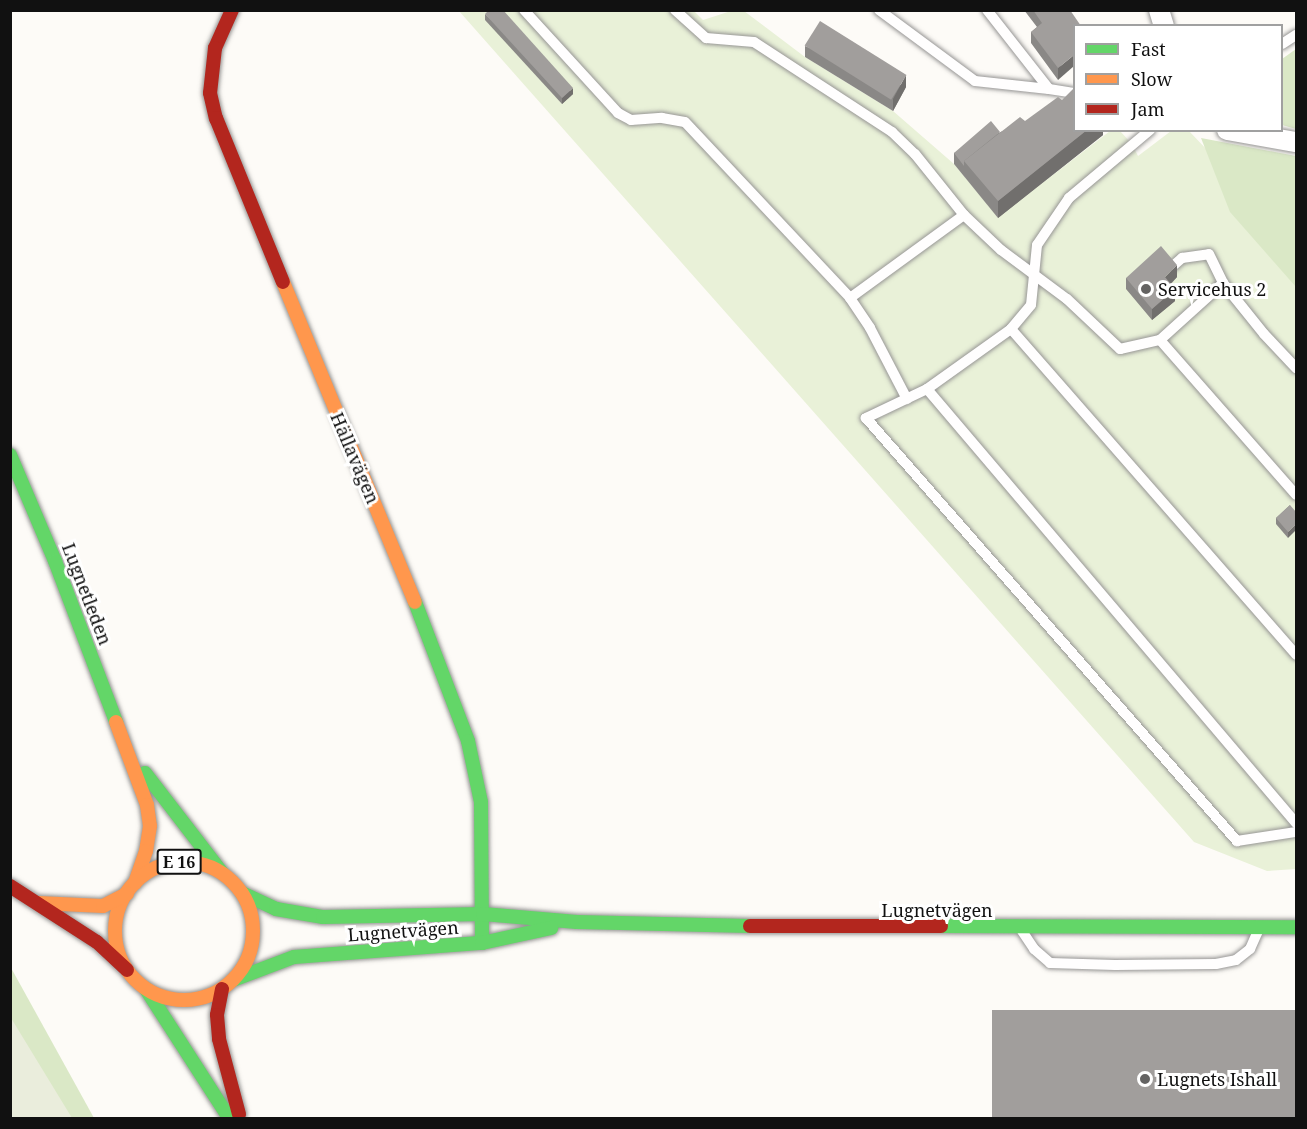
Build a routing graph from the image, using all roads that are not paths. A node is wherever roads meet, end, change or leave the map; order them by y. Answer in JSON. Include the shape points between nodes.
{"nodes":[{"id":1,"x":232,"y":10,"type":"edge"},
{"id":2,"x":524,"y":10,"type":"edge"},
{"id":3,"x":675,"y":10,"type":"edge"},
{"id":4,"x":879,"y":10,"type":"edge"},
{"id":5,"x":987,"y":10,"type":"edge"},
{"id":6,"x":1296,"y":35,"type":"edge"},
{"id":7,"x":1283,"y":43,"type":"edge"},
{"id":8,"x":1049,"y":89,"type":"junction"},
{"id":9,"x":1073,"y":93,"type":"edge"},
{"id":10,"x":1148,"y":132,"type":"edge"},
{"id":11,"x":1238,"y":132,"type":"edge"},
{"id":12,"x":1296,"y":142,"type":"edge"},
{"id":13,"x":964,"y":215,"type":"junction"},
{"id":14,"x":1174,"y":265,"type":"edge"},
{"id":15,"x":1035,"y":275,"type":"junction"},
{"id":16,"x":1223,"y":284,"type":"junction"},
{"id":17,"x":850,"y":298,"type":"junction"},
{"id":18,"x":1011,"y":329,"type":"junction"},
{"id":19,"x":1160,"y":340,"type":"junction"},
{"id":20,"x":1296,"y":368,"type":"edge"},
{"id":21,"x":927,"y":389,"type":"junction"},
{"id":22,"x":908,"y":399,"type":"junction"},
{"id":23,"x":10,"y":455,"type":"edge"},
{"id":24,"x":1296,"y":495,"type":"edge"},
{"id":25,"x":1296,"y":655,"type":"edge"},
{"id":26,"x":127,"y":747,"type":"junction"},
{"id":27,"x":1296,"y":823,"type":"edge"},
{"id":28,"x":1296,"y":831,"type":"edge"},
{"id":29,"x":222,"y":873,"type":"junction"},
{"id":30,"x":10,"y":886,"type":"edge"},
{"id":31,"x":131,"y":888,"type":"junction"},
{"id":32,"x":242,"y":893,"type":"junction"},
{"id":33,"x":34,"y":903,"type":"junction"},
{"id":34,"x":483,"y":914,"type":"junction"},
{"id":35,"x":577,"y":922,"type":"junction"},
{"id":36,"x":1260,"y":927,"type":"junction"},
{"id":37,"x":1296,"y":927,"type":"edge"},
{"id":38,"x":1020,"y":928,"type":"junction"},
{"id":39,"x":482,"y":943,"type":"junction"},
{"id":40,"x":127,"y":970,"type":"junction"},
{"id":41,"x":228,"y":984,"type":"junction"},
{"id":42,"x":146,"y":989,"type":"junction"},
{"id":43,"x":229,"y":1119,"type":"edge"},
{"id":44,"x":240,"y":1119,"type":"edge"}],
"edges":[{"from":1,"to":34,"type":"main road","name":"Hällavägen","via":[[211,66],[210,93],[216,118],[468,741],[481,802]]},
{"from":2,"to":17,"type":"lane","via":[[618,113],[631,120],[662,118],[685,122]]},
{"from":3,"to":13,"type":"lane","via":[[706,38],[754,42],[892,132]]},
{"from":4,"to":8,"type":"lane","via":[[975,81]]},
{"from":5,"to":8,"type":"lane"},
{"from":6,"to":7,"type":"lane"},
{"from":8,"to":9,"type":"lane"},
{"from":10,"to":15,"type":"lane","via":[[1069,198],[1037,245]]},
{"from":11,"to":12,"type":"street"},
{"from":13,"to":15,"type":"lane"},
{"from":13,"to":17,"type":"lane"},
{"from":14,"to":16,"type":"lane","via":[[1182,258],[1209,254]]},
{"from":15,"to":18,"type":"lane","via":[[1031,305]]},
{"from":15,"to":19,"type":"lane","via":[[1120,348]]},
{"from":16,"to":19,"type":"lane"},
{"from":16,"to":20,"type":"lane"},
{"from":17,"to":22,"type":"lane"},
{"from":18,"to":21,"type":"lane"},
{"from":18,"to":25,"type":"lane"},
{"from":19,"to":24,"type":"lane"},
{"from":21,"to":22,"type":"lane"},
{"from":21,"to":27,"type":"lane"},
{"from":22,"to":28,"type":"lane","via":[[866,418],[1237,841]]},
{"from":23,"to":26,"type":"main road","name":"Lugnetleden","number":"E 16"},
{"from":26,"to":29,"type":"main road","name":"Lugnetleden","number":"E 16","via":[[163,800]]},
{"from":26,"to":31,"type":"main road","name":"Lugnetleden","number":"E 16","via":[[150,826],[146,851]]},
{"from":29,"to":31,"type":"main road","number":"E 16","via":[[180,862],[158,867]]},
{"from":29,"to":32,"type":"main road","number":"E 16"},
{"from":30,"to":33,"type":"main road"},
{"from":31,"to":33,"type":"main road","via":[[103,906]]},
{"from":31,"to":40,"type":"main road","number":"E 16","via":[[116,926],[117,945]]},
{"from":32,"to":34,"type":"main road","name":"Lugnetvägen","via":[[276,909],[323,917]]},
{"from":32,"to":41,"type":"main road","number":"E 16","via":[[252,917],[252,944],[242,969]]},
{"from":33,"to":40,"type":"main road","via":[[97,942]]},
{"from":34,"to":35,"type":"main road","name":"Lugnetvägen"},
{"from":34,"to":39,"type":"main road","name":"Hällavägen"},
{"from":35,"to":38,"type":"main road","name":"Lugnetvägen"},
{"from":35,"to":39,"type":"main road","name":"Lugnetvägen"},
{"from":36,"to":37,"type":"main road","name":"Lugnetvägen"},
{"from":36,"to":38,"type":"main road","name":"Lugnetvägen"},
{"from":36,"to":38,"type":"lane","via":[[1250,949],[1236,960],[1216,964],[1115,966],[1050,963],[1034,949]]},
{"from":39,"to":41,"type":"main road","name":"Lugnetvägen","via":[[294,957]]},
{"from":40,"to":42,"type":"main road","number":"E 16"},
{"from":41,"to":42,"type":"main road","number":"E 16","via":[[189,1000],[172,999]]},
{"from":41,"to":44,"type":"main road","number":"E 16","via":[[217,1015],[219,1039]]},
{"from":42,"to":43,"type":"main road","number":"E 16"}]}
